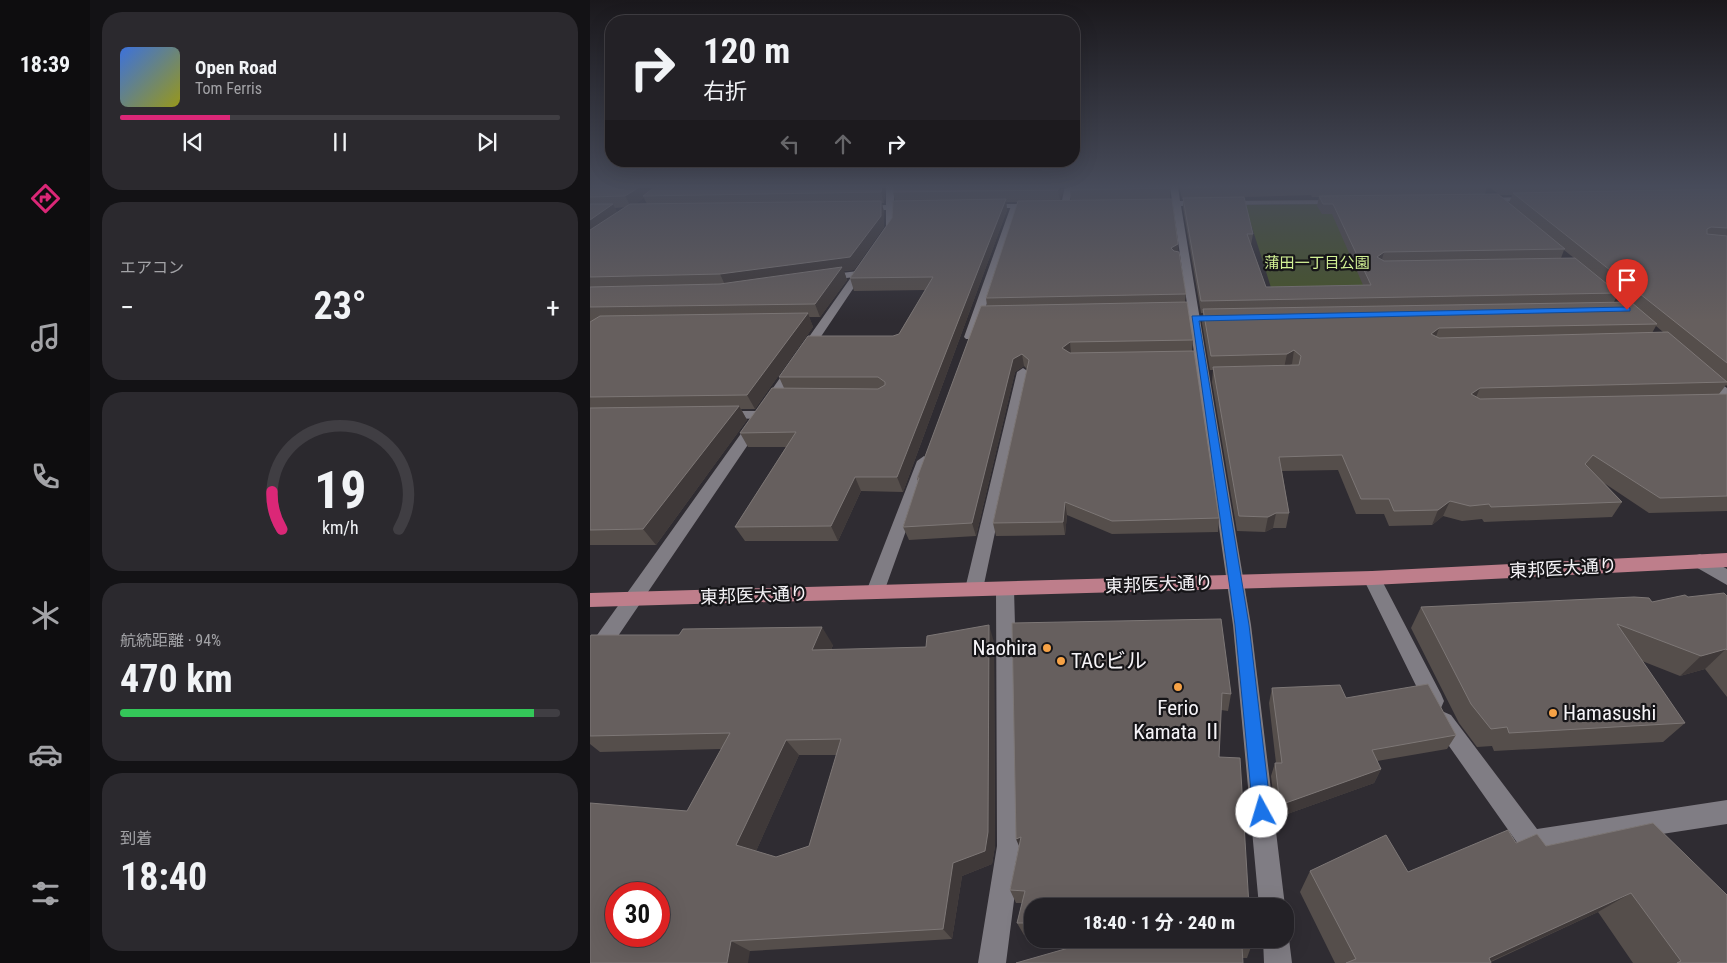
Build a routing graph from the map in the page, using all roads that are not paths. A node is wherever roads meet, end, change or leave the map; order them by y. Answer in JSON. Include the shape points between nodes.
{"nodes":[{"id":1,"x":888,"y":231,"type":"edge"},
{"id":2,"x":1008,"y":231,"type":"edge"},
{"id":3,"x":1179,"y":231,"type":"edge"},
{"id":4,"x":858,"y":274,"type":"junction"},
{"id":5,"x":811,"y":280,"type":"edge"},
{"id":6,"x":966,"y":348,"type":"edge"},
{"id":7,"x":1023,"y":372,"type":"dead end"},
{"id":8,"x":1700,"y":372,"type":"edge"},
{"id":9,"x":774,"y":397,"type":"junction"},
{"id":10,"x":794,"y":397,"type":"edge"},
{"id":11,"x":1724,"y":400,"type":"edge"},
{"id":12,"x":762,"y":414,"type":"junction"},
{"id":13,"x":714,"y":415,"type":"edge"},
{"id":14,"x":927,"y":452,"type":"edge"},
{"id":15,"x":1727,"y":560,"type":"edge"},
{"id":16,"x":1700,"y":561,"type":"junction"},
{"id":17,"x":1372,"y":578,"type":"junction"},
{"id":18,"x":1727,"y":578,"type":"edge"},
{"id":19,"x":1236,"y":582,"type":"junction"},
{"id":20,"x":974,"y":589,"type":"junction"},
{"id":21,"x":1005,"y":589,"type":"junction"},
{"id":22,"x":875,"y":592,"type":"junction"},
{"id":23,"x":635,"y":599,"type":"junction"},
{"id":24,"x":590,"y":600,"type":"edge"},
{"id":25,"x":590,"y":661,"type":"edge"},
{"id":26,"x":1727,"y":812,"type":"edge"},
{"id":27,"x":1271,"y":898,"type":"edge"},
{"id":28,"x":1277,"y":948,"type":"edge"},
{"id":29,"x":992,"y":963,"type":"edge"},
{"id":30,"x":1278,"y":963,"type":"edge"}],
"edges":[{"from":1,"to":4,"type":"street"},
{"from":2,"to":6,"type":"street","via":[[983,312]]},
{"from":3,"to":19,"type":"street","via":[[1194,314],[1196,358],[1209,375]]},
{"from":4,"to":5,"type":"street"},
{"from":4,"to":9,"type":"street","via":[[820,322]]},
{"from":7,"to":20,"type":"street"},
{"from":8,"to":11,"type":"street"},
{"from":9,"to":10,"type":"street"},
{"from":9,"to":12,"type":"street"},
{"from":12,"to":13,"type":"street"},
{"from":12,"to":23,"type":"street"},
{"from":14,"to":22,"type":"street"},
{"from":15,"to":16,"type":"main road","name":"東邦医大通り"},
{"from":16,"to":17,"type":"main road","name":"東邦医大通り"},
{"from":16,"to":18,"type":"street"},
{"from":17,"to":19,"type":"main road","name":"東邦医大通り"},
{"from":17,"to":26,"type":"street","via":[[1449,731],[1532,842]]},
{"from":19,"to":21,"type":"main road","name":"東邦医大通り"},
{"from":19,"to":27,"type":"street"},
{"from":20,"to":21,"type":"main road","name":"東邦医大通り"},
{"from":20,"to":22,"type":"main road","name":"東邦医大通り"},
{"from":21,"to":29,"type":"street","via":[[1009,846]]},
{"from":22,"to":23,"type":"main road","name":"東邦医大通り"},
{"from":23,"to":24,"type":"main road","name":"東邦医大通り"},
{"from":23,"to":25,"type":"street"},
{"from":28,"to":30,"type":"street"}]}
